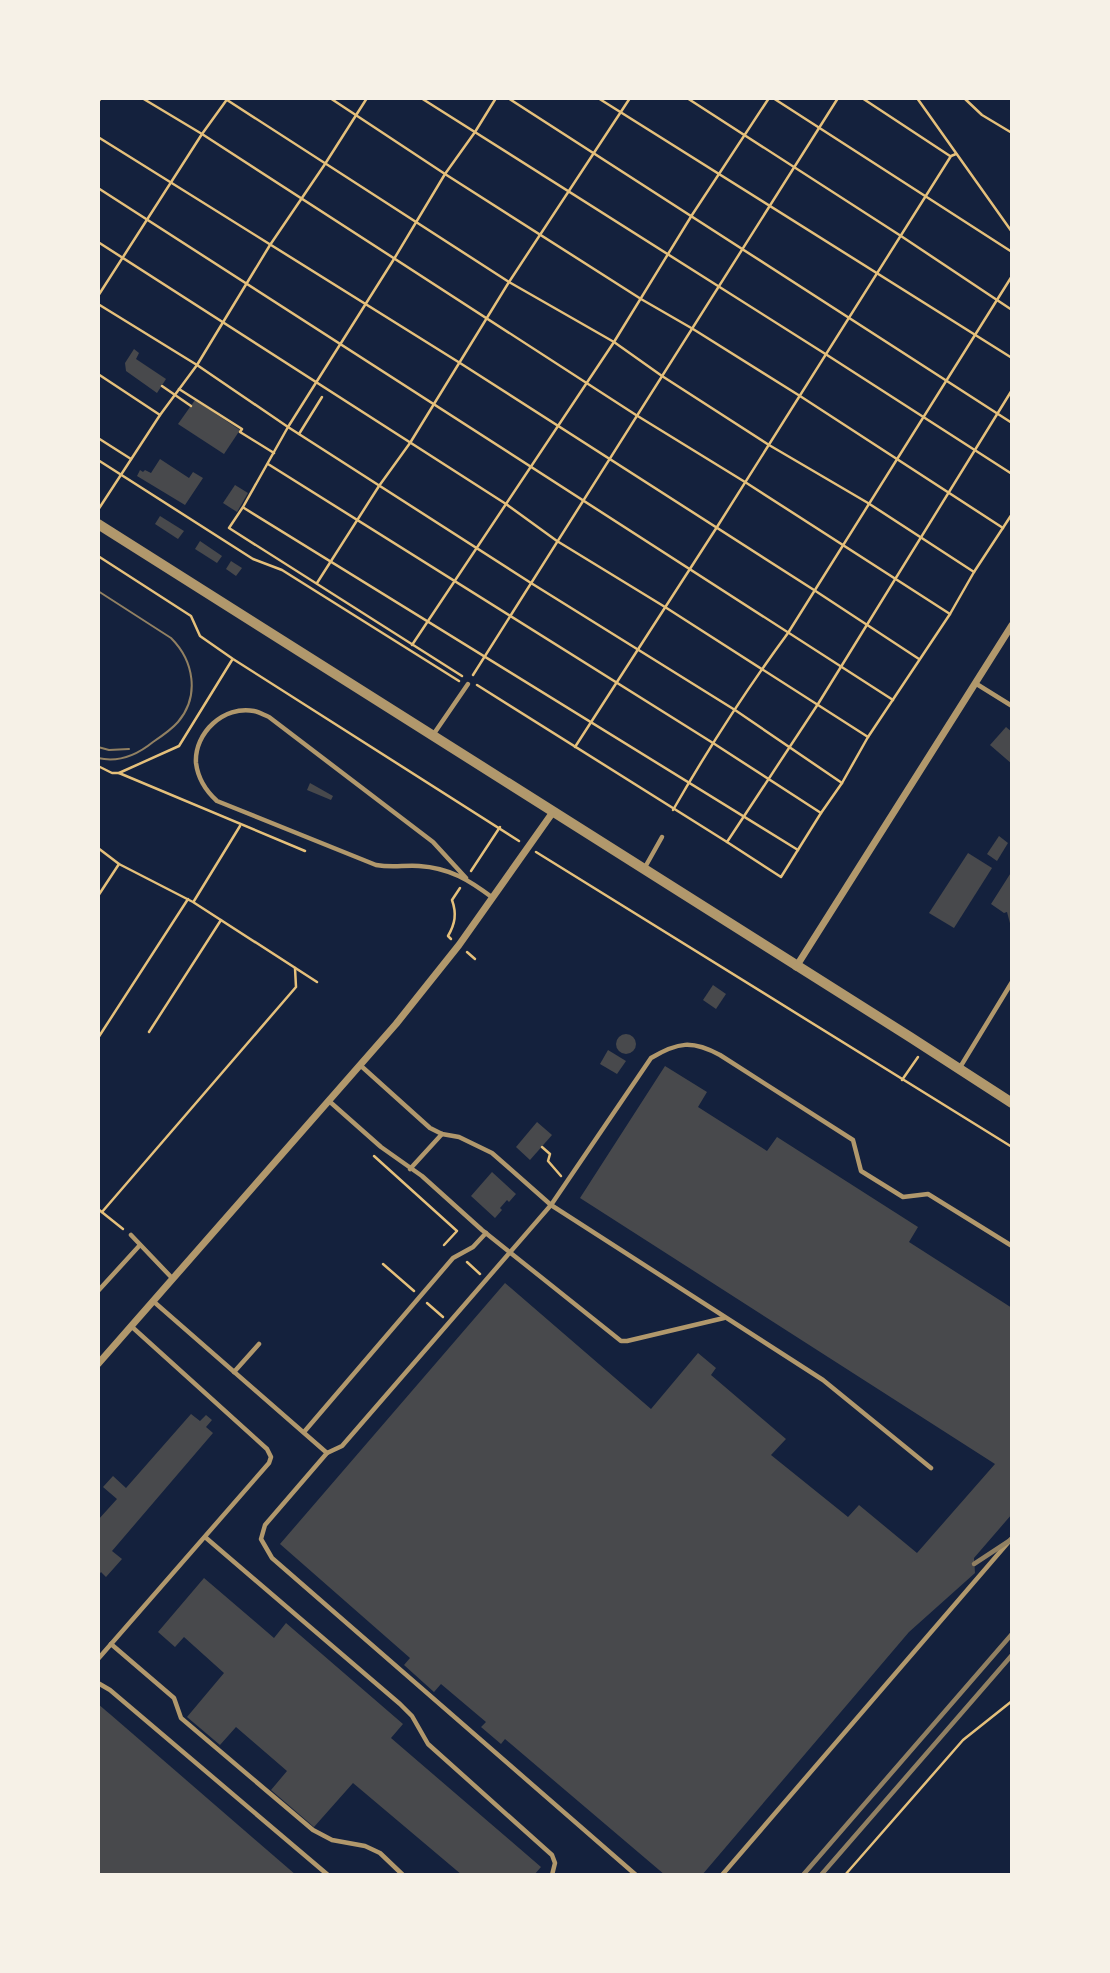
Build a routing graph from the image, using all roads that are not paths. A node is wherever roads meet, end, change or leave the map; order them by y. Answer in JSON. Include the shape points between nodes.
{"nodes":[{"id":1,"x":98,"y":524,"type":"edge"},
{"id":2,"x":1012,"y":625,"type":"edge"},
{"id":3,"x":468,"y":683,"type":"road end"},
{"id":4,"x":975,"y":683,"type":"junction"},
{"id":5,"x":1012,"y":706,"type":"edge"},
{"id":6,"x":433,"y":736,"type":"junction"},
{"id":7,"x":553,"y":812,"type":"junction"},
{"id":8,"x":663,"y":837,"type":"dead end"},
{"id":9,"x":643,"y":869,"type":"junction"},
{"id":10,"x":466,"y":878,"type":"junction"},
{"id":11,"x":494,"y":898,"type":"junction"},
{"id":12,"x":796,"y":967,"type":"junction"},
{"id":13,"x":1012,"y":982,"type":"edge"},
{"id":14,"x":360,"y":1066,"type":"junction"},
{"id":15,"x":959,"y":1070,"type":"junction"},
{"id":16,"x":329,"y":1101,"type":"junction"},
{"id":17,"x":1012,"y":1104,"type":"edge"},
{"id":18,"x":442,"y":1134,"type":"junction"},
{"id":19,"x":410,"y":1169,"type":"junction"},
{"id":20,"x":551,"y":1205,"type":"junction"},
{"id":21,"x":486,"y":1233,"type":"junction"},
{"id":22,"x":131,"y":1235,"type":"road end"},
{"id":23,"x":140,"y":1245,"type":"junction"},
{"id":24,"x":1012,"y":1246,"type":"edge"},
{"id":25,"x":509,"y":1252,"type":"junction"},
{"id":26,"x":172,"y":1278,"type":"junction"},
{"id":27,"x":98,"y":1291,"type":"edge"},
{"id":28,"x":153,"y":1301,"type":"junction"},
{"id":29,"x":725,"y":1318,"type":"junction"},
{"id":30,"x":131,"y":1326,"type":"junction"},
{"id":31,"x":259,"y":1344,"type":"dead end"},
{"id":32,"x":98,"y":1364,"type":"edge"},
{"id":33,"x":234,"y":1372,"type":"junction"},
{"id":34,"x":304,"y":1432,"type":"junction"},
{"id":35,"x":327,"y":1453,"type":"junction"},
{"id":36,"x":931,"y":1468,"type":"dead end"},
{"id":37,"x":205,"y":1537,"type":"junction"},
{"id":38,"x":1012,"y":1538,"type":"edge"},
{"id":39,"x":111,"y":1644,"type":"junction"},
{"id":40,"x":98,"y":1659,"type":"edge"},
{"id":41,"x":98,"y":1683,"type":"edge"},
{"id":42,"x":328,"y":1875,"type":"edge"},
{"id":43,"x":403,"y":1875,"type":"edge"},
{"id":44,"x":552,"y":1875,"type":"edge"},
{"id":45,"x":636,"y":1875,"type":"edge"},
{"id":46,"x":722,"y":1875,"type":"edge"}],
"edges":[{"from":1,"to":6,"type":"street"},
{"from":2,"to":4,"type":"street"},
{"from":3,"to":6,"type":"lane"},
{"from":4,"to":5,"type":"lane"},
{"from":4,"to":12,"type":"street"},
{"from":6,"to":7,"type":"street"},
{"from":7,"to":9,"type":"street"},
{"from":7,"to":11,"type":"street"},
{"from":8,"to":9,"type":"lane"},
{"from":9,"to":12,"type":"street"},
{"from":10,"to":10,"type":"lane","via":[[433,842],[269,717],[242,710],[226,714],[204,734],[196,764],[207,792],[217,801],[376,865],[441,868]]},
{"from":10,"to":11,"type":"lane"},
{"from":11,"to":14,"type":"street"},
{"from":12,"to":15,"type":"street"},
{"from":13,"to":15,"type":"lane"},
{"from":14,"to":16,"type":"street"},
{"from":14,"to":18,"type":"lane","via":[[422,1122]]},
{"from":15,"to":17,"type":"street"},
{"from":16,"to":19,"type":"lane"},
{"from":16,"to":26,"type":"street"},
{"from":18,"to":19,"type":"lane"},
{"from":18,"to":20,"type":"lane","via":[[492,1153]]},
{"from":19,"to":21,"type":"lane"},
{"from":20,"to":24,"type":"lane","via":[[651,1058],[681,1044],[693,1045],[720,1055],[853,1140],[861,1171],[903,1197],[928,1194]]},
{"from":20,"to":25,"type":"lane"},
{"from":20,"to":29,"type":"lane"},
{"from":21,"to":25,"type":"lane"},
{"from":21,"to":34,"type":"lane","via":[[453,1258]]},
{"from":22,"to":23,"type":"lane"},
{"from":23,"to":26,"type":"lane"},
{"from":23,"to":27,"type":"lane"},
{"from":25,"to":29,"type":"lane","via":[[621,1341]]},
{"from":25,"to":35,"type":"lane","via":[[342,1446]]},
{"from":26,"to":28,"type":"street"},
{"from":28,"to":30,"type":"street"},
{"from":28,"to":33,"type":"lane"},
{"from":29,"to":36,"type":"lane","via":[[823,1380]]},
{"from":30,"to":32,"type":"street"},
{"from":30,"to":37,"type":"lane","via":[[270,1453],[269,1462]]},
{"from":31,"to":33,"type":"lane"},
{"from":33,"to":34,"type":"lane"},
{"from":34,"to":35,"type":"lane"},
{"from":35,"to":45,"type":"lane","via":[[265,1525],[261,1539],[272,1558]]},
{"from":37,"to":39,"type":"lane"},
{"from":37,"to":44,"type":"lane","via":[[400,1704],[428,1745],[552,1855]]},
{"from":38,"to":46,"type":"lane"},
{"from":39,"to":40,"type":"lane"},
{"from":39,"to":43,"type":"lane","via":[[174,1698],[181,1718],[313,1830],[332,1840],[366,1846]]},
{"from":41,"to":42,"type":"lane"}]}
